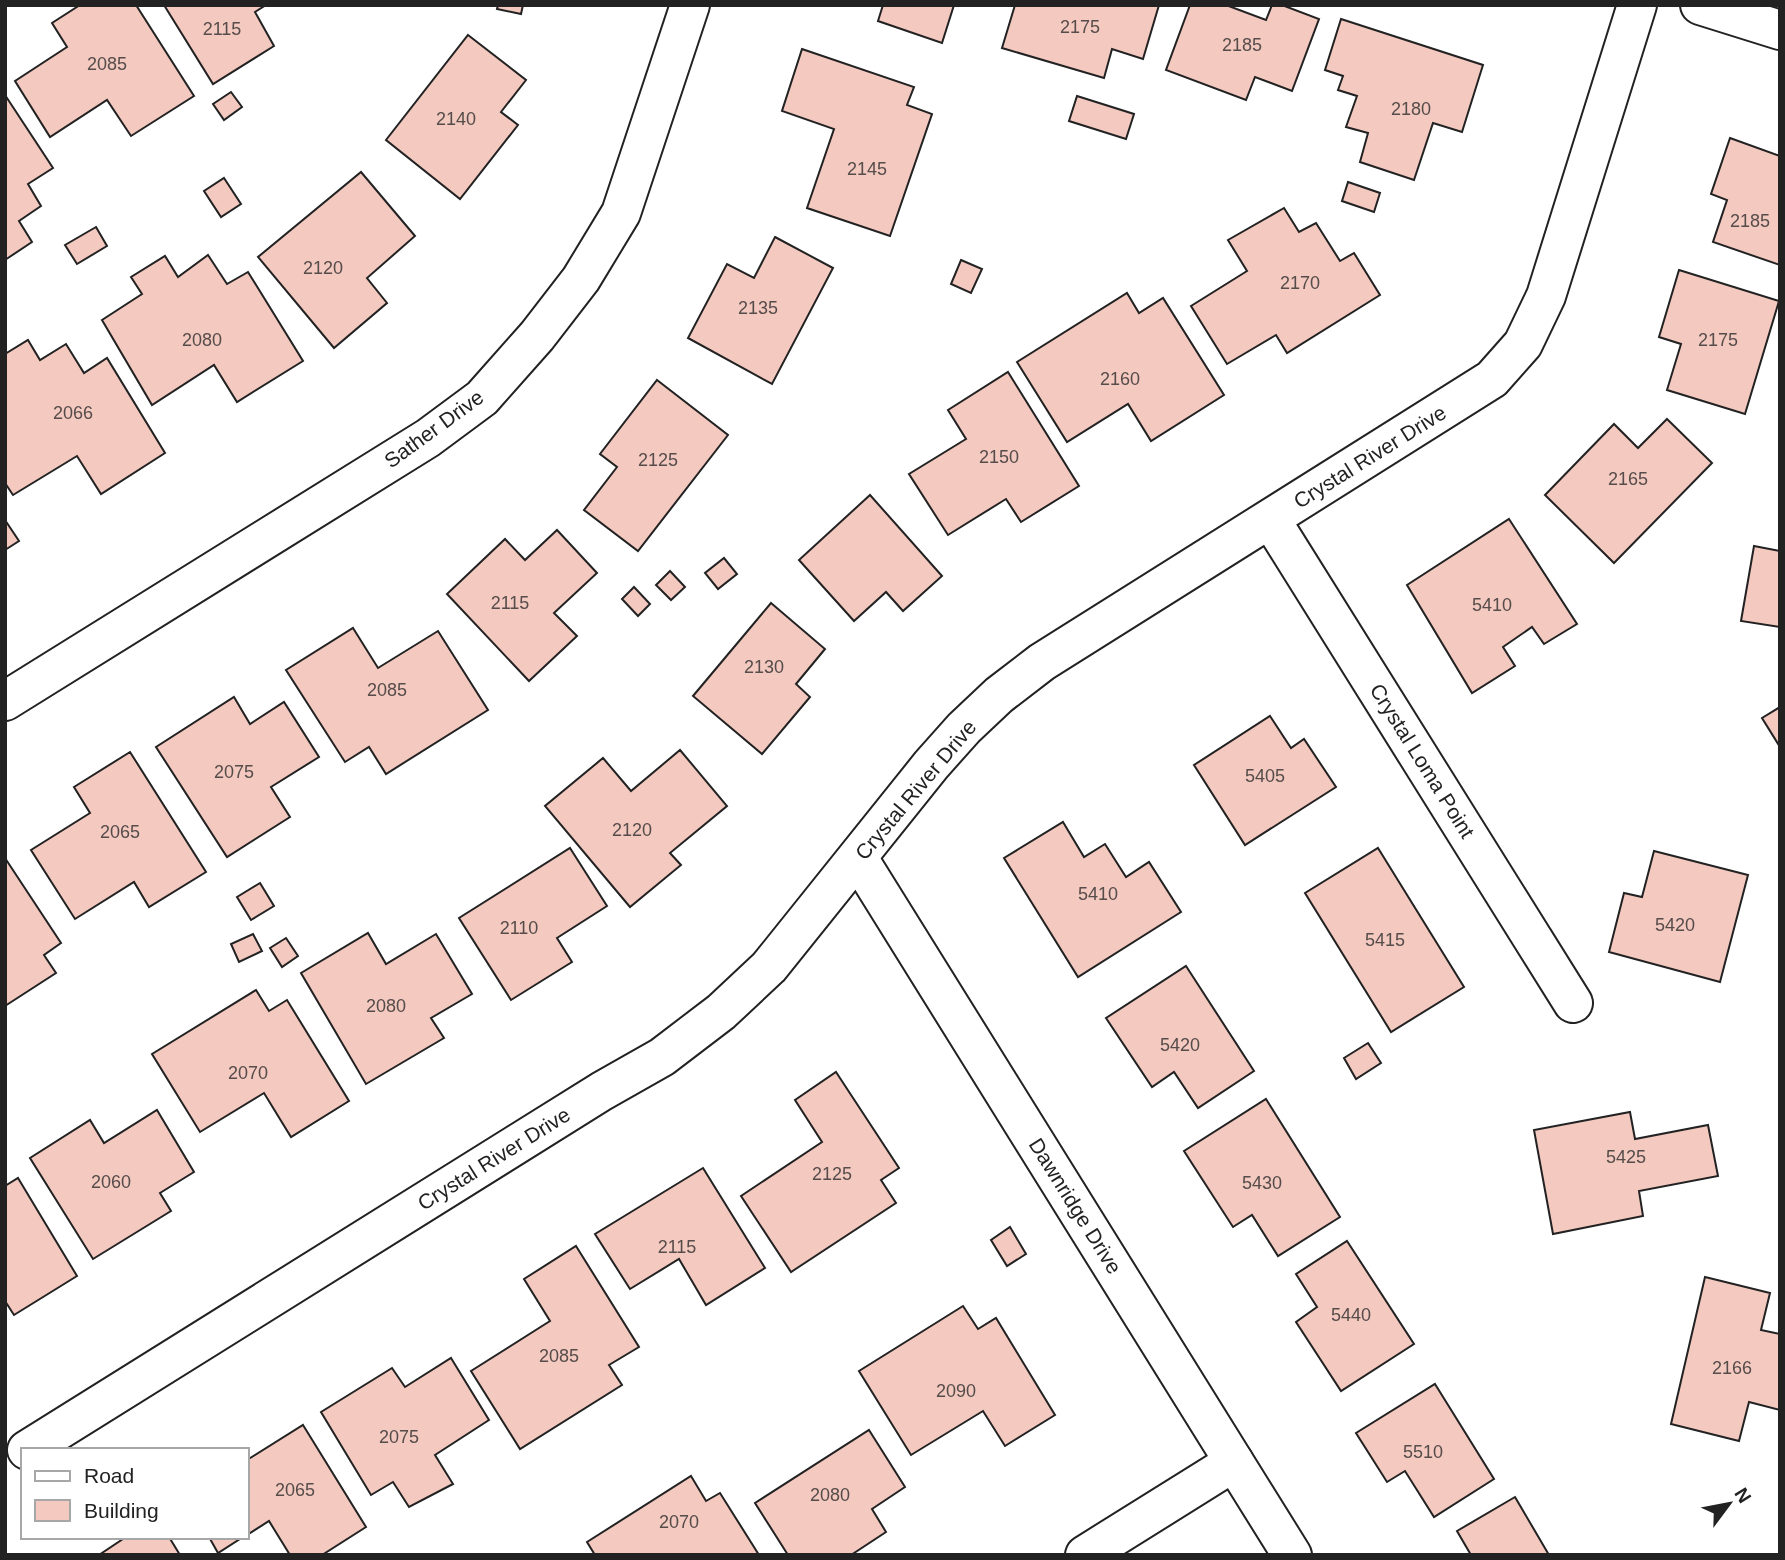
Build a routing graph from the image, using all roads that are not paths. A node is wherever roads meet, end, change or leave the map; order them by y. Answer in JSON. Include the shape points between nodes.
{"nodes":[{"id":1,"x":690,"y":5,"type":"edge"},
{"id":2,"x":1637,"y":5,"type":"edge"},
{"id":3,"x":1700,"y":5,"type":"edge"},
{"id":4,"x":1780,"y":30,"type":"edge"},
{"id":5,"x":1271,"y":520,"type":"junction"},
{"id":6,"x":5,"y":701,"type":"edge"},
{"id":7,"x":858,"y":858,"type":"junction"},
{"id":8,"x":1573,"y":1003,"type":"dead end"},
{"id":9,"x":30,"y":1448,"type":"edge"},
{"id":10,"x":21,"y":1453,"type":"edge"},
{"id":11,"x":1234,"y":1462,"type":"junction"},
{"id":12,"x":5,"y":1463,"type":"edge"},
{"id":13,"x":1085,"y":1555,"type":"edge"},
{"id":14,"x":1292,"y":1555,"type":"edge"}],
"edges":[{"from":1,"to":6,"type":"street","name":"Sather Drive","via":[[621,213],[581,279],[482,397],[428,438]]},
{"from":2,"to":5,"type":"street","name":"Crystal River Drive","via":[[1546,296],[1523,344],[1492,379]]},
{"from":3,"to":4,"type":"street"},
{"from":5,"to":7,"type":"street","name":"Crystal River Drive","via":[[1042,662],[999,695],[964,728]]},
{"from":5,"to":8,"type":"street","name":"Crystal Loma Point"},
{"from":7,"to":9,"type":"street","name":"Crystal River Drive","via":[[769,967],[721,1012],[662,1056]]},
{"from":7,"to":11,"type":"street","name":"Dawnridge Drive"},
{"from":10,"to":12,"type":"street","name":"Crystal River Drive"},
{"from":11,"to":13,"type":"street"},
{"from":11,"to":14,"type":"street","name":"Dawnridge Drive"}]}
